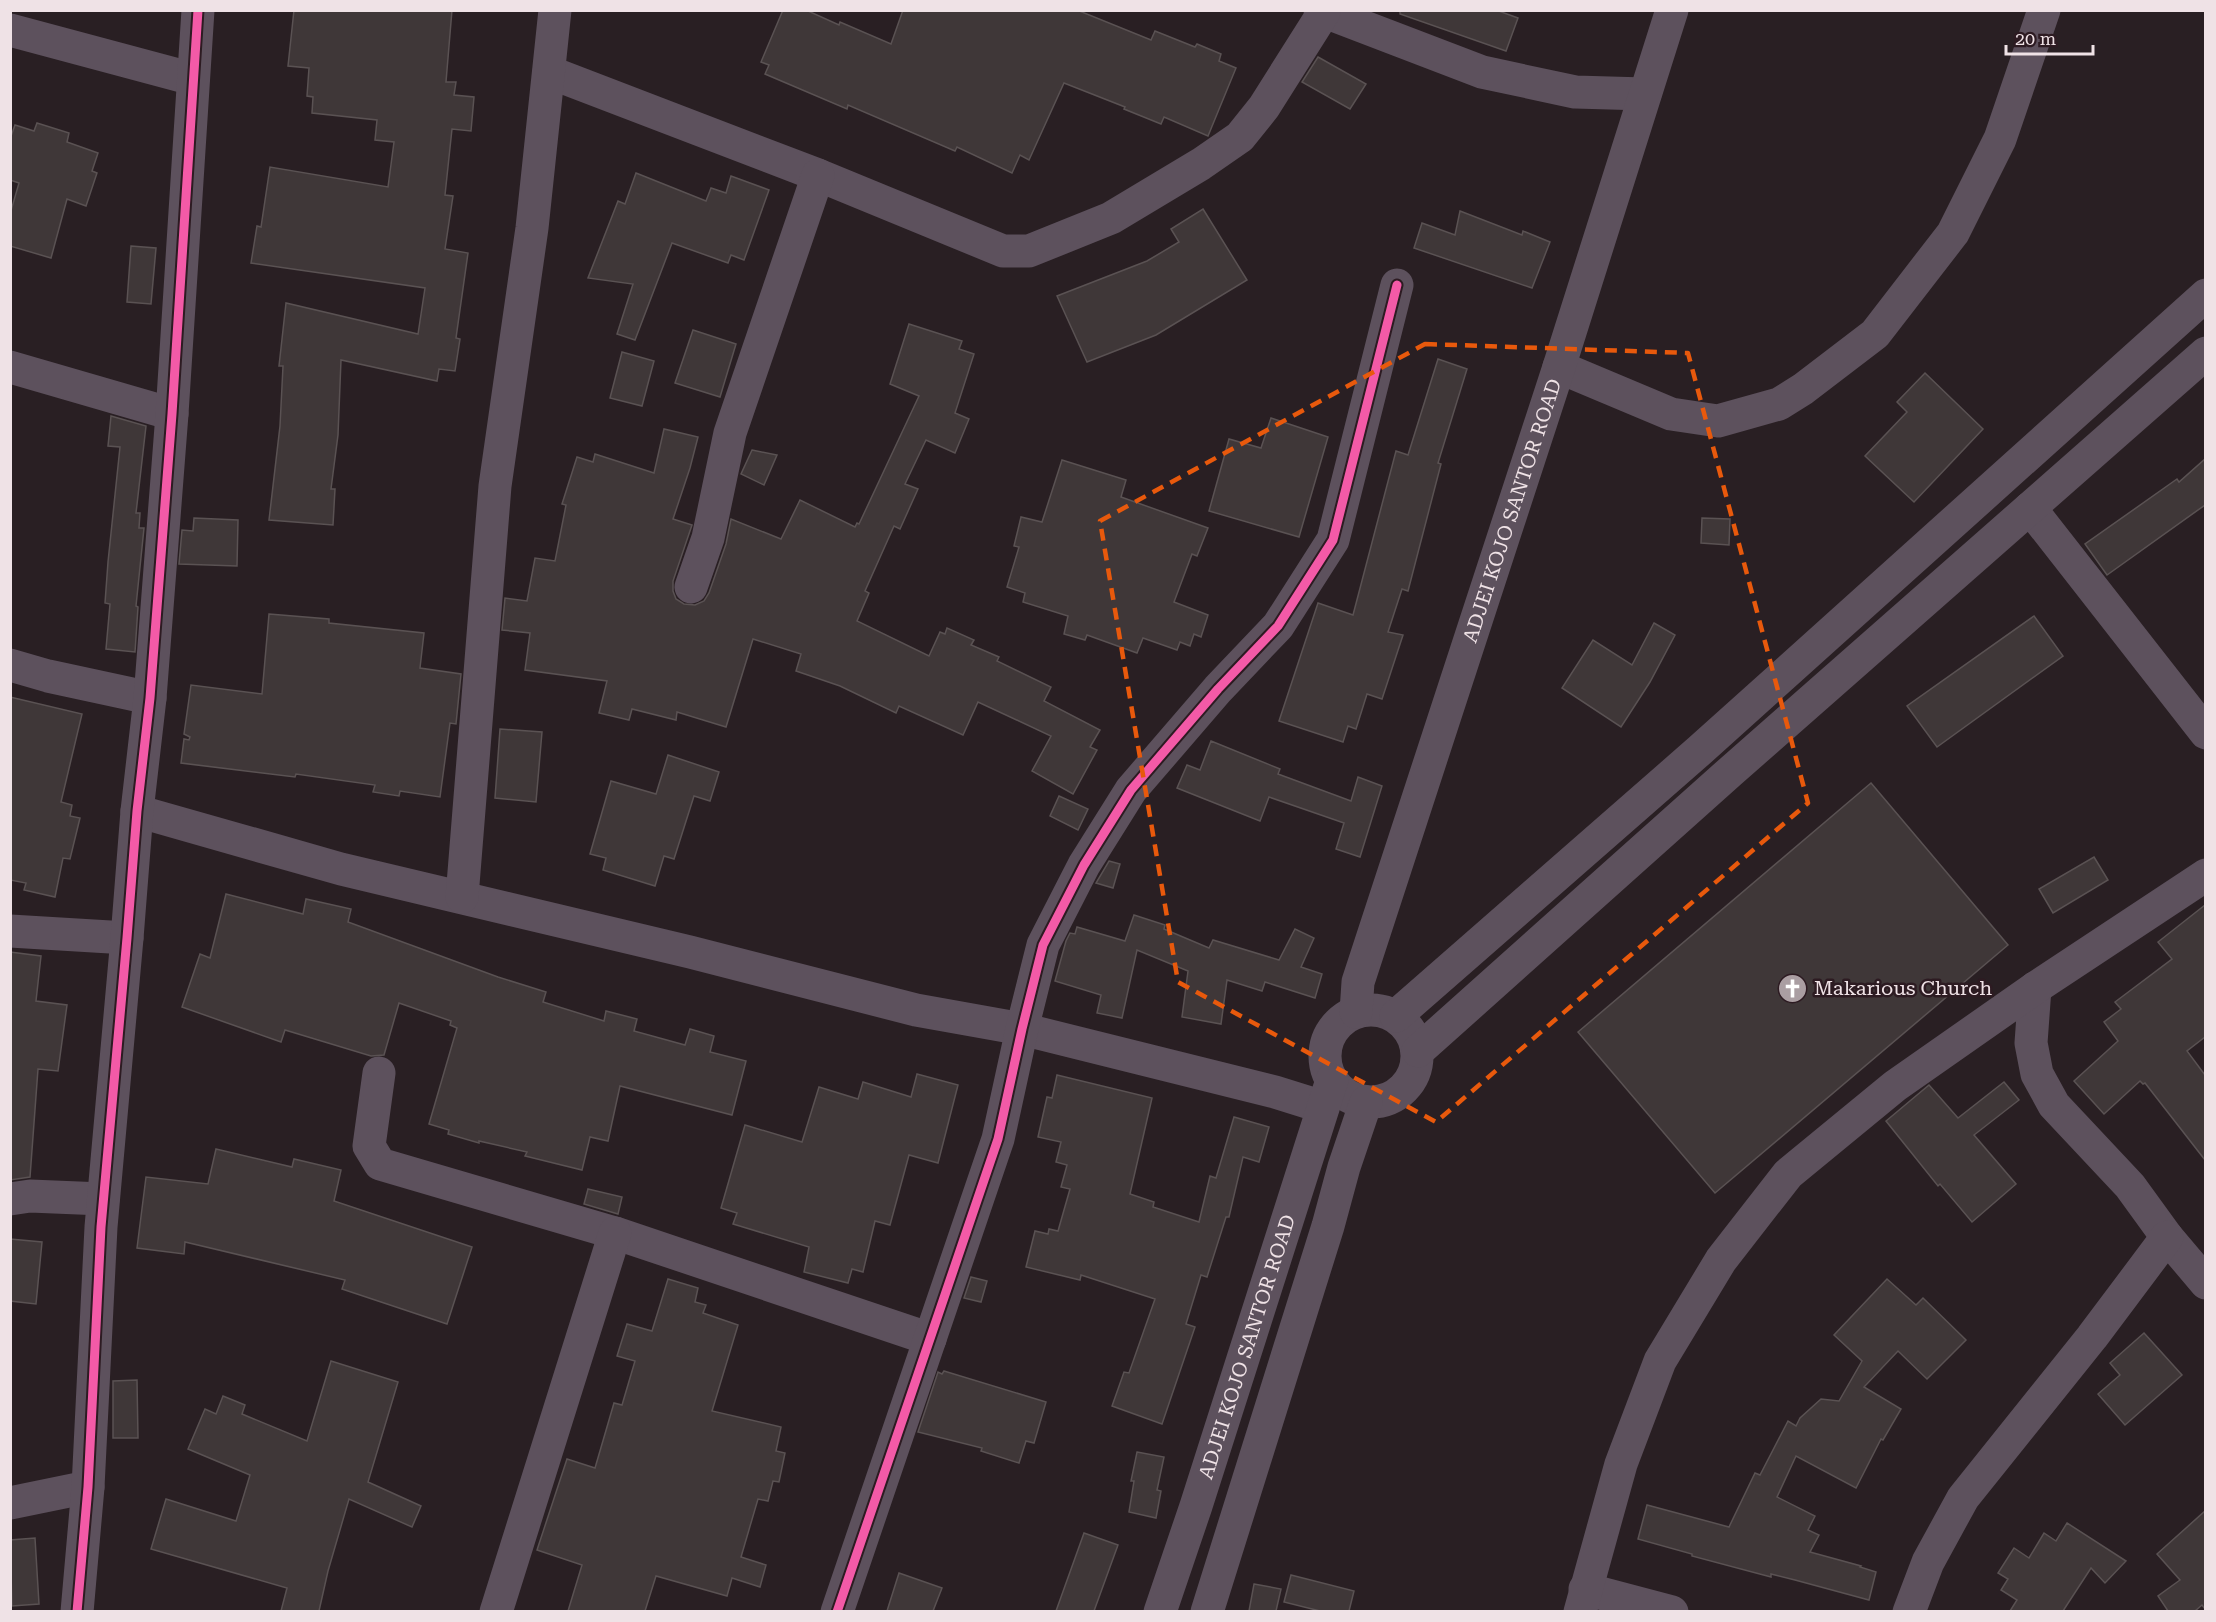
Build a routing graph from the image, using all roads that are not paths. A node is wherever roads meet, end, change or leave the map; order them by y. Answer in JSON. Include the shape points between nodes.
{"nodes":[{"id":1,"x":198,"y":10,"type":"edge"},
{"id":2,"x":555,"y":10,"type":"edge"},
{"id":3,"x":1672,"y":10,"type":"edge"},
{"id":4,"x":2044,"y":10,"type":"edge"},
{"id":5,"x":1322,"y":11,"type":"edge"},
{"id":6,"x":10,"y":30,"type":"edge"},
{"id":7,"x":549,"y":72,"type":"junction"},
{"id":8,"x":193,"y":79,"type":"junction"},
{"id":9,"x":1645,"y":94,"type":"junction"},
{"id":10,"x":818,"y":175,"type":"junction"},
{"id":11,"x":1397,"y":285,"type":"dead end"},
{"id":12,"x":2205,"y":295,"type":"edge"},
{"id":13,"x":2205,"y":353,"type":"edge"},
{"id":14,"x":10,"y":367,"type":"edge"},
{"id":15,"x":1559,"y":367,"type":"junction"},
{"id":16,"x":172,"y":414,"type":"junction"},
{"id":17,"x":2030,"y":508,"type":"junction"},
{"id":18,"x":691,"y":586,"type":"dead end"},
{"id":19,"x":10,"y":665,"type":"edge"},
{"id":20,"x":150,"y":698,"type":"junction"},
{"id":21,"x":2205,"y":733,"type":"edge"},
{"id":22,"x":137,"y":811,"type":"junction"},
{"id":23,"x":2205,"y":875,"type":"edge"},
{"id":24,"x":462,"y":897,"type":"junction"},
{"id":25,"x":10,"y":931,"type":"edge"},
{"id":26,"x":128,"y":938,"type":"junction"},
{"id":27,"x":2035,"y":988,"type":"junction"},
{"id":28,"x":1356,"y":1011,"type":"junction"},
{"id":29,"x":1396,"y":1016,"type":"junction"},
{"id":30,"x":1022,"y":1029,"type":"junction"},
{"id":31,"x":1418,"y":1051,"type":"junction"},
{"id":32,"x":379,"y":1073,"type":"dead end"},
{"id":33,"x":1327,"y":1094,"type":"junction"},
{"id":34,"x":1366,"y":1102,"type":"junction"},
{"id":35,"x":10,"y":1199,"type":"edge"},
{"id":36,"x":103,"y":1199,"type":"junction"},
{"id":37,"x":615,"y":1233,"type":"junction"},
{"id":38,"x":2167,"y":1237,"type":"junction"},
{"id":39,"x":2205,"y":1283,"type":"edge"},
{"id":40,"x":930,"y":1339,"type":"junction"},
{"id":41,"x":88,"y":1487,"type":"junction"},
{"id":42,"x":10,"y":1503,"type":"edge"},
{"id":43,"x":1582,"y":1600,"type":"edge"},
{"id":44,"x":77,"y":1611,"type":"edge"},
{"id":45,"x":496,"y":1611,"type":"edge"},
{"id":46,"x":837,"y":1611,"type":"edge"},
{"id":47,"x":1160,"y":1611,"type":"edge"},
{"id":48,"x":1207,"y":1611,"type":"edge"},
{"id":49,"x":1672,"y":1611,"type":"edge"},
{"id":50,"x":1909,"y":1611,"type":"edge"}],
"edges":[{"from":1,"to":8,"type":"street"},
{"from":2,"to":7,"type":"street"},
{"from":3,"to":9,"type":"street","name":"ADJEI KOJO SANTOR ROAD"},
{"from":4,"to":15,"type":"street","via":[[2000,139],[1953,233],[1875,334],[1803,389],[1779,404],[1718,421],[1671,414]]},
{"from":5,"to":9,"type":"street","via":[[1482,72],[1575,92]]},
{"from":5,"to":10,"type":"street","via":[[1264,107],[1240,137],[1110,218],[1029,251],[1004,251]]},
{"from":6,"to":8,"type":"street"},
{"from":7,"to":10,"type":"street"},
{"from":7,"to":24,"type":"street","via":[[532,228],[495,486]]},
{"from":8,"to":16,"type":"street"},
{"from":9,"to":15,"type":"street","name":"ADJEI KOJO SANTOR ROAD"},
{"from":10,"to":18,"type":"street","via":[[730,433],[708,538]]},
{"from":11,"to":30,"type":"street","via":[[1333,540],[1278,626],[1131,790],[1084,865],[1043,945]]},
{"from":12,"to":29,"type":"street","via":[[1709,743]]},
{"from":13,"to":17,"type":"street"},
{"from":14,"to":16,"type":"street"},
{"from":15,"to":28,"type":"street","name":"ADJEI KOJO SANTOR ROAD","via":[[1358,982]]},
{"from":16,"to":20,"type":"street"},
{"from":17,"to":21,"type":"street"},
{"from":17,"to":31,"type":"street"},
{"from":19,"to":20,"type":"street"},
{"from":20,"to":22,"type":"street"},
{"from":22,"to":24,"type":"street","via":[[341,869]]},
{"from":22,"to":26,"type":"street"},
{"from":23,"to":27,"type":"street"},
{"from":24,"to":30,"type":"street","via":[[916,1010]]},
{"from":25,"to":26,"type":"street"},
{"from":26,"to":36,"type":"street"},
{"from":27,"to":38,"type":"street","via":[[2031,1043],[2037,1074],[2054,1105],[2130,1186]]},
{"from":27,"to":43,"type":"street","via":[[1895,1086],[1788,1174],[1721,1260],[1660,1361],[1621,1464]]},
{"from":28,"to":29,"type":"street","via":[[1376,1010]]},
{"from":28,"to":33,"type":"street","via":[[1338,1022],[1327,1040]]},
{"from":29,"to":31,"type":"street","via":[[1411,1031]]},
{"from":30,"to":33,"type":"street","via":[[1275,1092]]},
{"from":30,"to":40,"type":"street","via":[[998,1139]]},
{"from":31,"to":34,"type":"street","via":[[1415,1072],[1404,1089],[1387,1100]]},
{"from":32,"to":37,"type":"street","via":[[369,1146],[380,1164]]},
{"from":33,"to":34,"type":"street"},
{"from":33,"to":47,"type":"street","name":"ADJEI KOJO SANTOR ROAD"},
{"from":34,"to":48,"type":"street","name":"ADJEI KOJO SANTOR ROAD"},
{"from":35,"to":36,"type":"street"},
{"from":36,"to":41,"type":"street"},
{"from":37,"to":40,"type":"street"},
{"from":37,"to":45,"type":"street"},
{"from":38,"to":39,"type":"street"},
{"from":38,"to":50,"type":"street","via":[[1963,1498],[1928,1562]]},
{"from":40,"to":46,"type":"street"},
{"from":41,"to":42,"type":"street"},
{"from":41,"to":44,"type":"street"},
{"from":43,"to":49,"type":"street"}]}
